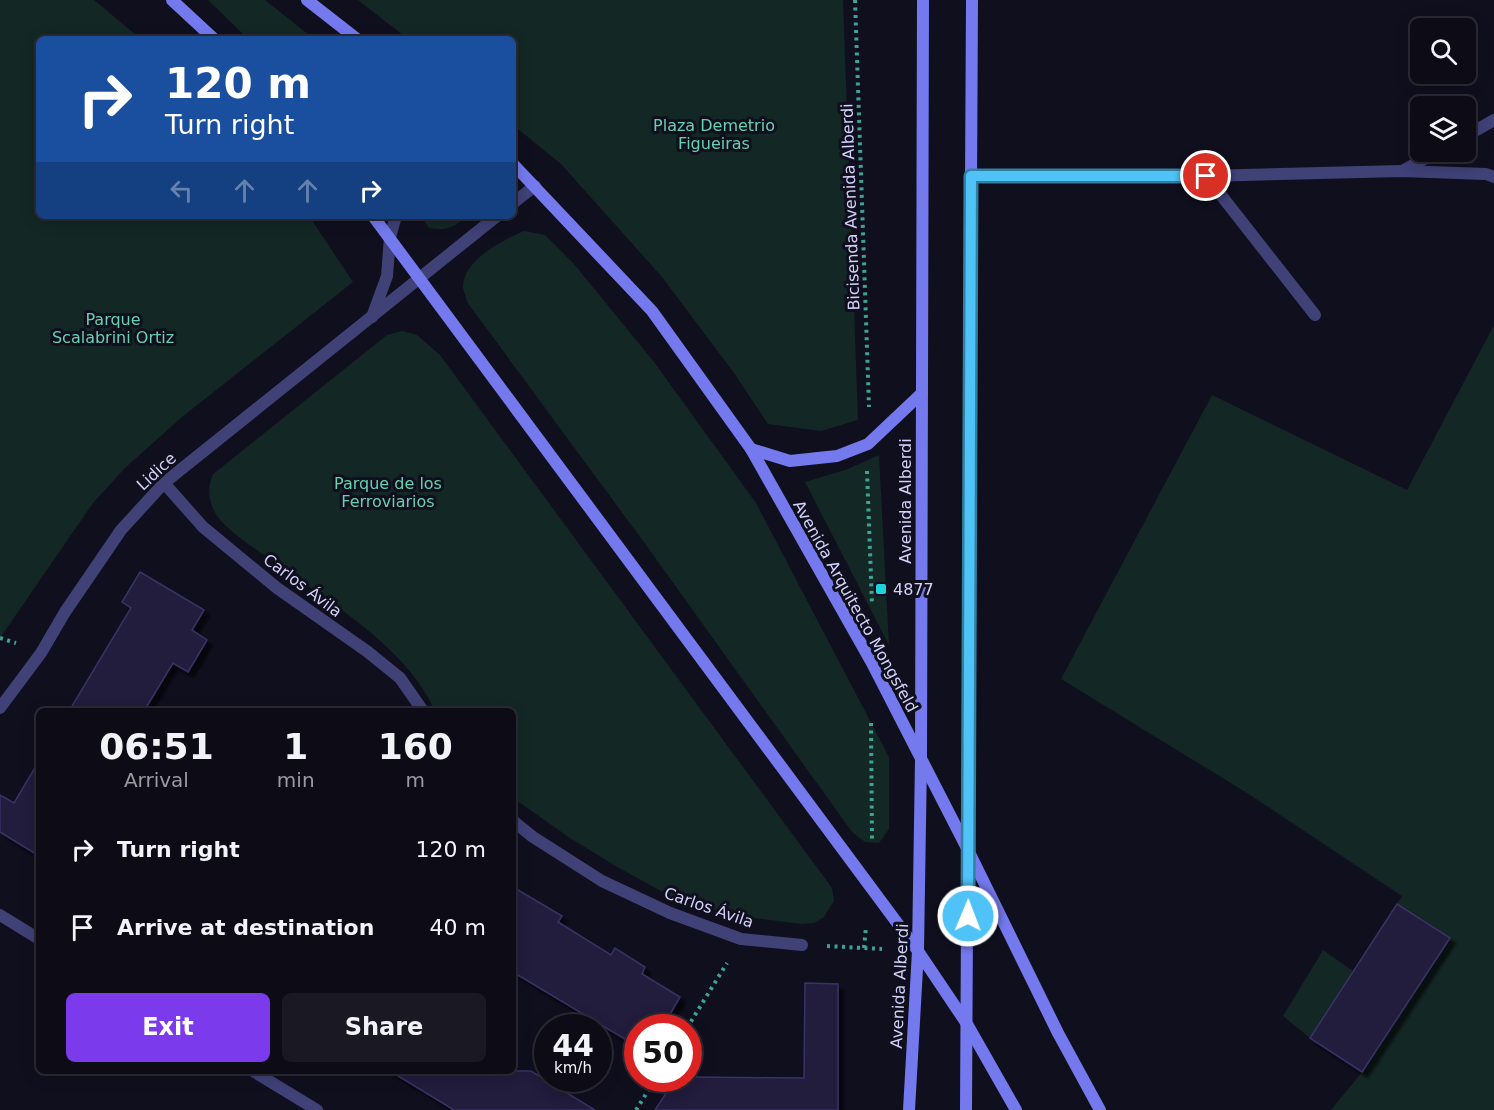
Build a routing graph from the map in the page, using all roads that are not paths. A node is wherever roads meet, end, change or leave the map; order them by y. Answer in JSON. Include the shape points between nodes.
{"nodes":[{"id":1,"x":172,"y":0,"type":"edge"},
{"id":2,"x":307,"y":0,"type":"edge"},
{"id":3,"x":923,"y":0,"type":"edge"},
{"id":4,"x":972,"y":0,"type":"edge"},
{"id":5,"x":211,"y":36,"type":"edge"},
{"id":6,"x":353,"y":36,"type":"edge"},
{"id":7,"x":1494,"y":120,"type":"edge"},
{"id":8,"x":1476,"y":130,"type":"edge"},
{"id":9,"x":1418,"y":162,"type":"edge"},
{"id":10,"x":516,"y":168,"type":"edge"},
{"id":11,"x":1401,"y":171,"type":"junction"},
{"id":12,"x":971,"y":176,"type":"junction"},
{"id":13,"x":1206,"y":176,"type":"junction"},
{"id":14,"x":1494,"y":177,"type":"edge"},
{"id":15,"x":535,"y":186,"type":"junction"},
{"id":16,"x":516,"y":201,"type":"edge"},
{"id":17,"x":375,"y":219,"type":"edge"},
{"id":18,"x":395,"y":219,"type":"edge"},
{"id":19,"x":493,"y":219,"type":"edge"},
{"id":20,"x":390,"y":237,"type":"junction"},
{"id":21,"x":419,"y":279,"type":"junction"},
{"id":22,"x":1315,"y":315,"type":"dead end"},
{"id":23,"x":371,"y":318,"type":"junction"},
{"id":24,"x":922,"y":393,"type":"junction"},
{"id":25,"x":751,"y":449,"type":"junction"},
{"id":26,"x":164,"y":483,"type":"junction"},
{"id":27,"x":5,"y":695,"type":"edge"},
{"id":28,"x":0,"y":708,"type":"edge"},
{"id":29,"x":421,"y":708,"type":"edge"},
{"id":30,"x":921,"y":760,"type":"junction"},
{"id":31,"x":516,"y":823,"type":"edge"},
{"id":32,"x":969,"y":852,"type":"junction"},
{"id":33,"x":0,"y":915,"type":"edge"},
{"id":34,"x":36,"y":937,"type":"edge"},
{"id":35,"x":802,"y":945,"type":"road end"},
{"id":36,"x":918,"y":951,"type":"junction"},
{"id":37,"x":967,"y":1024,"type":"junction"},
{"id":38,"x":258,"y":1074,"type":"edge"},
{"id":39,"x":317,"y":1110,"type":"edge"},
{"id":40,"x":909,"y":1110,"type":"edge"},
{"id":41,"x":966,"y":1110,"type":"edge"},
{"id":42,"x":1016,"y":1110,"type":"edge"},
{"id":43,"x":1100,"y":1110,"type":"edge"}],
"edges":[{"from":1,"to":5,"type":"main road"},
{"from":2,"to":6,"type":"main road"},
{"from":3,"to":24,"type":"main road","name":"Avenida Alberdi"},
{"from":4,"to":12,"type":"main road"},
{"from":7,"to":8,"type":"street"},
{"from":9,"to":11,"type":"street"},
{"from":10,"to":15,"type":"main road","name":"Avenida Arquitecto Mongsfeld"},
{"from":11,"to":13,"type":"street"},
{"from":11,"to":14,"type":"street"},
{"from":12,"to":13,"type":"street"},
{"from":12,"to":32,"type":"main road"},
{"from":13,"to":22,"type":"street"},
{"from":15,"to":16,"type":"street"},
{"from":15,"to":25,"type":"main road","name":"Avenida Arquitecto Mongsfeld","via":[[652,311]]},
{"from":17,"to":20,"type":"main road"},
{"from":18,"to":20,"type":"street"},
{"from":19,"to":21,"type":"street","name":"Lidice"},
{"from":20,"to":21,"type":"main road"},
{"from":20,"to":23,"type":"street","via":[[387,276]]},
{"from":21,"to":23,"type":"street","name":"Lidice"},
{"from":21,"to":36,"type":"main road"},
{"from":23,"to":26,"type":"street","name":"Lidice"},
{"from":24,"to":25,"type":"main road","via":[[868,444],[837,456],[790,461]]},
{"from":24,"to":30,"type":"main road","name":"Avenida Alberdi"},
{"from":25,"to":30,"type":"main road","name":"Avenida Arquitecto Mongsfeld","via":[[872,663]]},
{"from":26,"to":27,"type":"street","name":"Lidice","via":[[121,530],[41,652]]},
{"from":26,"to":29,"type":"street","name":"Carlos Ávila","via":[[203,527],[277,588],[400,678]]},
{"from":27,"to":28,"type":"street","name":"Lidice"},
{"from":30,"to":32,"type":"main road","name":"Avenida Arquitecto Mongsfeld"},
{"from":30,"to":36,"type":"main road","name":"Avenida Alberdi"},
{"from":31,"to":35,"type":"street","name":"Carlos Ávila","via":[[602,881],[670,913],[741,939]]},
{"from":32,"to":37,"type":"main road"},
{"from":32,"to":43,"type":"main road","name":"Avenida Arquitecto Mongsfeld"},
{"from":33,"to":34,"type":"street"},
{"from":36,"to":37,"type":"main road"},
{"from":36,"to":40,"type":"main road","name":"Avenida Alberdi"},
{"from":37,"to":41,"type":"main road"},
{"from":37,"to":42,"type":"main road"},
{"from":38,"to":39,"type":"street"}]}
